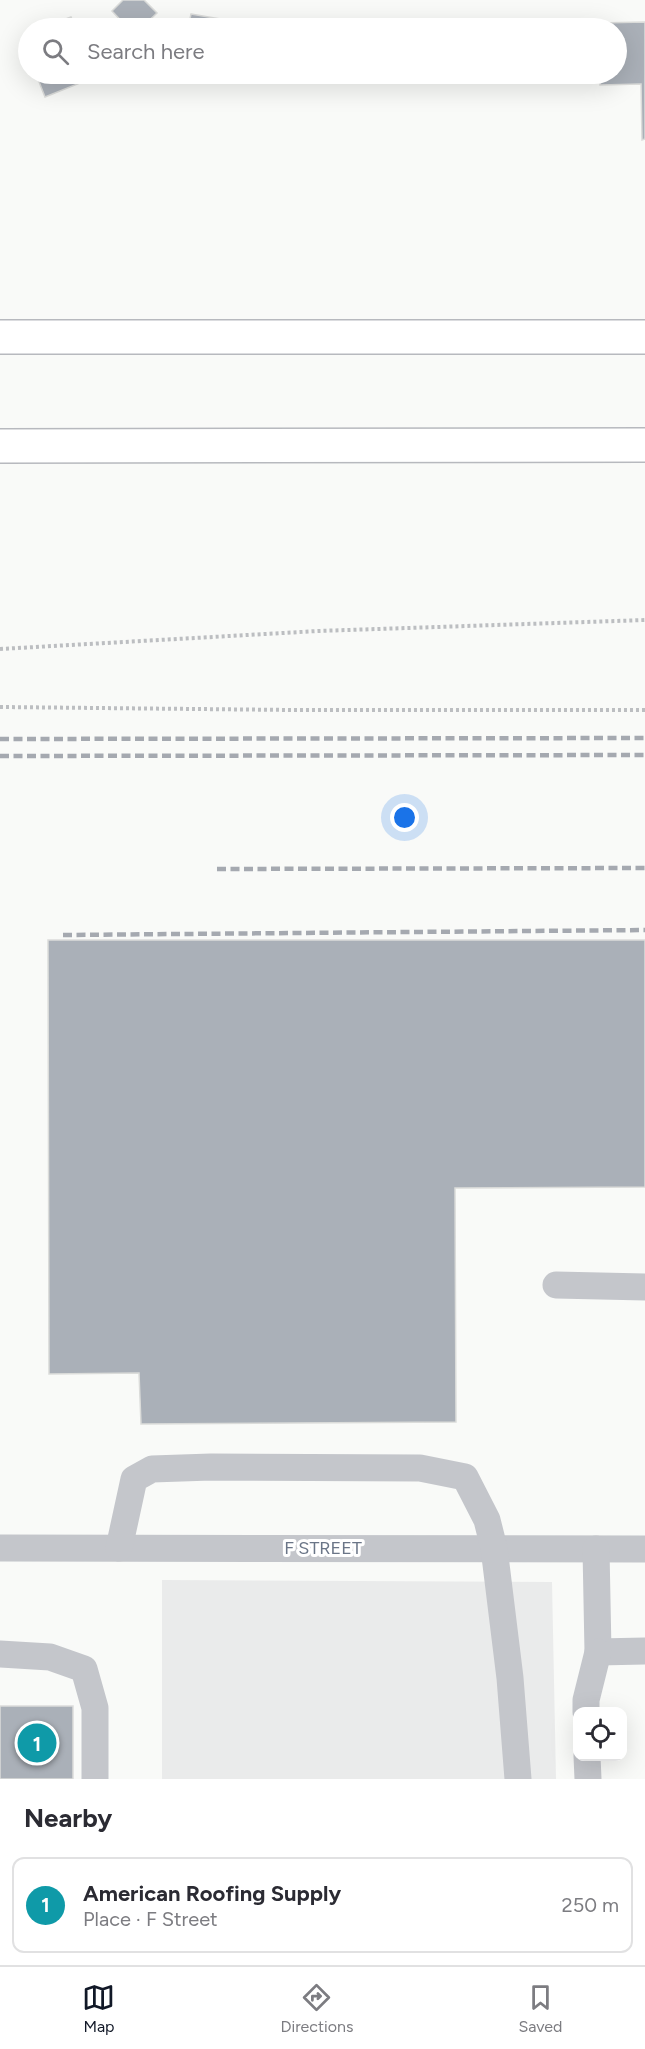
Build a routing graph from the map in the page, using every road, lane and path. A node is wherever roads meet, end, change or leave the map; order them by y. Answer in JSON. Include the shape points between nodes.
{"nodes":[{"id":1,"x":0,"y":337,"type":"edge"},
{"id":2,"x":645,"y":337,"type":"edge"},
{"id":3,"x":645,"y":445,"type":"edge"},
{"id":4,"x":0,"y":446,"type":"edge"},
{"id":5,"x":645,"y":620,"type":"edge"},
{"id":6,"x":0,"y":649,"type":"edge"},
{"id":7,"x":0,"y":707,"type":"edge"},
{"id":8,"x":645,"y":710,"type":"edge"},
{"id":9,"x":556,"y":1285,"type":"dead end"},
{"id":10,"x":645,"y":1287,"type":"edge"},
{"id":11,"x":0,"y":1548,"type":"edge"},
{"id":12,"x":119,"y":1548,"type":"junction"},
{"id":13,"x":494,"y":1548,"type":"junction"},
{"id":14,"x":596,"y":1549,"type":"junction"},
{"id":15,"x":645,"y":1550,"type":"edge"},
{"id":16,"x":645,"y":1651,"type":"edge"},
{"id":17,"x":598,"y":1652,"type":"junction"},
{"id":18,"x":0,"y":1654,"type":"edge"},
{"id":19,"x":586,"y":1707,"type":"edge"},
{"id":20,"x":587,"y":1761,"type":"edge"},
{"id":21,"x":95,"y":1779,"type":"edge"},
{"id":22,"x":518,"y":1779,"type":"edge"},
{"id":23,"x":588,"y":1779,"type":"edge"}],
"edges":[{"from":1,"to":2,"type":"highway"},
{"from":3,"to":4,"type":"highway"},
{"from":5,"to":6,"type":"path","via":[[318,631]]},
{"from":7,"to":8,"type":"path"},
{"from":9,"to":10,"type":"street"},
{"from":11,"to":12,"type":"street","name":"F STREET"},
{"from":12,"to":13,"type":"street","name":"F STREET"},
{"from":12,"to":13,"type":"street","via":[[134,1479],[152,1469],[277,1467],[420,1468],[465,1476],[487,1520]]},
{"from":13,"to":14,"type":"street","name":"F STREET"},
{"from":13,"to":22,"type":"street"},
{"from":14,"to":15,"type":"street","name":"F STREET"},
{"from":14,"to":17,"type":"street"},
{"from":16,"to":17,"type":"street"},
{"from":17,"to":19,"type":"street"},
{"from":18,"to":21,"type":"street","via":[[50,1657],[84,1669],[95,1708]]},
{"from":20,"to":23,"type":"street"}]}
